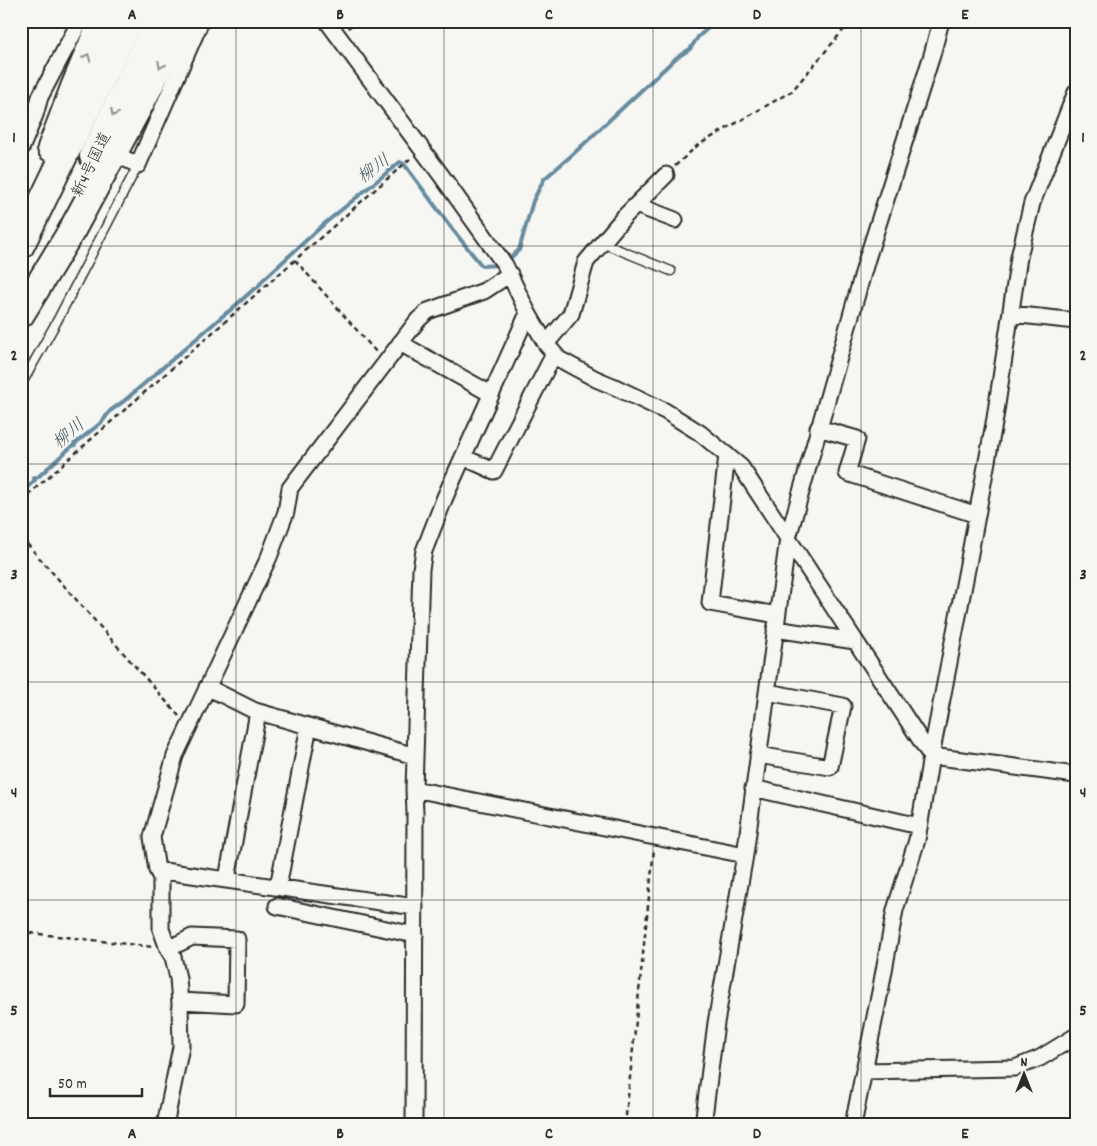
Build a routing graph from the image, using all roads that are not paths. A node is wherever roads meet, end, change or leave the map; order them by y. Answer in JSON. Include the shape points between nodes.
{"nodes":[{"id":1,"x":80,"y":21,"type":"edge"},
{"id":2,"x":102,"y":21,"type":"edge"},
{"id":3,"x":129,"y":21,"type":"edge"},
{"id":4,"x":158,"y":21,"type":"edge"},
{"id":5,"x":182,"y":21,"type":"edge"},
{"id":6,"x":201,"y":21,"type":"edge"},
{"id":7,"x":327,"y":21,"type":"edge"},
{"id":8,"x":941,"y":21,"type":"edge"},
{"id":9,"x":1076,"y":92,"type":"edge"},
{"id":10,"x":35,"y":116,"type":"junction"},
{"id":11,"x":51,"y":123,"type":"dead end"},
{"id":12,"x":21,"y":149,"type":"edge"},
{"id":13,"x":119,"y":156,"type":"dead end"},
{"id":14,"x":138,"y":164,"type":"junction"},
{"id":15,"x":666,"y":175,"type":"road end"},
{"id":16,"x":636,"y":205,"type":"junction"},
{"id":17,"x":675,"y":220,"type":"dead end"},
{"id":18,"x":21,"y":234,"type":"edge"},
{"id":19,"x":602,"y":243,"type":"junction"},
{"id":20,"x":21,"y":245,"type":"edge"},
{"id":21,"x":671,"y":271,"type":"dead end"},
{"id":22,"x":510,"y":274,"type":"junction"},
{"id":23,"x":21,"y":306,"type":"edge"},
{"id":24,"x":528,"y":313,"type":"junction"},
{"id":25,"x":21,"y":314,"type":"edge"},
{"id":26,"x":1011,"y":314,"type":"junction"},
{"id":27,"x":1076,"y":321,"type":"edge"},
{"id":28,"x":400,"y":343,"type":"junction"},
{"id":29,"x":550,"y":349,"type":"junction"},
{"id":30,"x":21,"y":385,"type":"edge"},
{"id":31,"x":491,"y":394,"type":"junction"},
{"id":32,"x":818,"y":428,"type":"junction"},
{"id":33,"x":727,"y":455,"type":"junction"},
{"id":34,"x":463,"y":457,"type":"junction"},
{"id":35,"x":977,"y":516,"type":"junction"},
{"id":36,"x":788,"y":538,"type":"junction"},
{"id":37,"x":776,"y":622,"type":"junction"},
{"id":38,"x":855,"y":640,"type":"junction"},
{"id":39,"x":207,"y":688,"type":"junction"},
{"id":40,"x":767,"y":692,"type":"junction"},
{"id":41,"x":258,"y":712,"type":"junction"},
{"id":42,"x":309,"y":726,"type":"junction"},
{"id":43,"x":758,"y":755,"type":"junction"},
{"id":44,"x":415,"y":756,"type":"junction"},
{"id":45,"x":931,"y":756,"type":"junction"},
{"id":46,"x":1076,"y":775,"type":"edge"},
{"id":47,"x":754,"y":788,"type":"junction"},
{"id":48,"x":414,"y":789,"type":"junction"},
{"id":49,"x":919,"y":826,"type":"junction"},
{"id":50,"x":745,"y":855,"type":"junction"},
{"id":51,"x":157,"y":870,"type":"junction"},
{"id":52,"x":227,"y":879,"type":"junction"},
{"id":53,"x":278,"y":887,"type":"junction"},
{"id":54,"x":277,"y":906,"type":"dead end"},
{"id":55,"x":415,"y":907,"type":"junction"},
{"id":56,"x":415,"y":935,"type":"junction"},
{"id":57,"x":168,"y":949,"type":"junction"},
{"id":58,"x":180,"y":1001,"type":"junction"},
{"id":59,"x":1076,"y":1036,"type":"edge"},
{"id":60,"x":864,"y":1071,"type":"junction"},
{"id":61,"x":165,"y":1125,"type":"edge"},
{"id":62,"x":414,"y":1125,"type":"edge"},
{"id":63,"x":703,"y":1125,"type":"edge"},
{"id":64,"x":853,"y":1125,"type":"edge"}],
"edges":[{"from":1,"to":10,"type":"street","via":[[40,97]]},
{"from":18,"to":2,"type":"highway","one_way":true},
{"from":3,"to":20,"type":"highway","name":"新4号国道"},
{"from":4,"to":23,"type":"highway","name":"新4号国道","one_way":true},
{"from":5,"to":25,"type":"highway","one_way":true,"via":[[72,230]]},
{"from":6,"to":14,"type":"street"},
{"from":7,"to":22,"type":"street"},
{"from":8,"to":32,"type":"street"},
{"from":9,"to":26,"type":"street","via":[[1032,203],[1019,257]]},
{"from":10,"to":11,"type":"street"},
{"from":10,"to":12,"type":"street"},
{"from":13,"to":14,"type":"street"},
{"from":14,"to":30,"type":"lane"},
{"from":15,"to":16,"type":"street"},
{"from":16,"to":17,"type":"street"},
{"from":16,"to":19,"type":"street"},
{"from":19,"to":21,"type":"lane"},
{"from":19,"to":29,"type":"street","via":[[586,262],[571,314]]},
{"from":22,"to":24,"type":"street"},
{"from":22,"to":28,"type":"street","via":[[484,291],[428,310]]},
{"from":24,"to":29,"type":"street"},
{"from":24,"to":31,"type":"street"},
{"from":26,"to":27,"type":"street"},
{"from":26,"to":35,"type":"street"},
{"from":28,"to":31,"type":"street"},
{"from":28,"to":39,"type":"street","via":[[290,488],[286,512],[269,557]]},
{"from":29,"to":33,"type":"street","via":[[559,359],[665,411]]},
{"from":29,"to":34,"type":"street","via":[[494,471]]},
{"from":31,"to":34,"type":"street"},
{"from":32,"to":35,"type":"street","via":[[858,439],[847,474]]},
{"from":32,"to":36,"type":"street"},
{"from":33,"to":36,"type":"street","via":[[741,467]]},
{"from":33,"to":37,"type":"street","via":[[710,603]]},
{"from":34,"to":44,"type":"street","via":[[424,551],[421,569]]},
{"from":35,"to":45,"type":"street"},
{"from":36,"to":37,"type":"street"},
{"from":36,"to":38,"type":"street"},
{"from":37,"to":38,"type":"street"},
{"from":37,"to":40,"type":"street"},
{"from":38,"to":45,"type":"street"},
{"from":39,"to":41,"type":"street"},
{"from":39,"to":51,"type":"street","via":[[175,756],[152,837]]},
{"from":40,"to":43,"type":"street"},
{"from":40,"to":43,"type":"street","via":[[843,706],[830,767]]},
{"from":41,"to":42,"type":"street"},
{"from":41,"to":52,"type":"street"},
{"from":42,"to":44,"type":"street"},
{"from":42,"to":53,"type":"street"},
{"from":43,"to":47,"type":"street"},
{"from":44,"to":48,"type":"street"},
{"from":45,"to":46,"type":"street"},
{"from":45,"to":49,"type":"street"},
{"from":47,"to":49,"type":"street"},
{"from":47,"to":50,"type":"street"},
{"from":48,"to":50,"type":"street"},
{"from":48,"to":55,"type":"street"},
{"from":49,"to":60,"type":"street","via":[[895,910]]},
{"from":50,"to":63,"type":"street","via":[[716,1023]]},
{"from":51,"to":52,"type":"street"},
{"from":51,"to":57,"type":"street","via":[[161,878],[161,930]]},
{"from":52,"to":53,"type":"street"},
{"from":53,"to":55,"type":"street"},
{"from":54,"to":56,"type":"street"},
{"from":55,"to":56,"type":"street"},
{"from":56,"to":62,"type":"street"},
{"from":57,"to":58,"type":"street","via":[[178,978]]},
{"from":57,"to":58,"type":"street","via":[[192,937],[237,939],[236,1004]]},
{"from":58,"to":61,"type":"street","via":[[180,1047]]},
{"from":59,"to":60,"type":"street","via":[[1040,1058],[1015,1068]]},
{"from":60,"to":64,"type":"street"}]}
